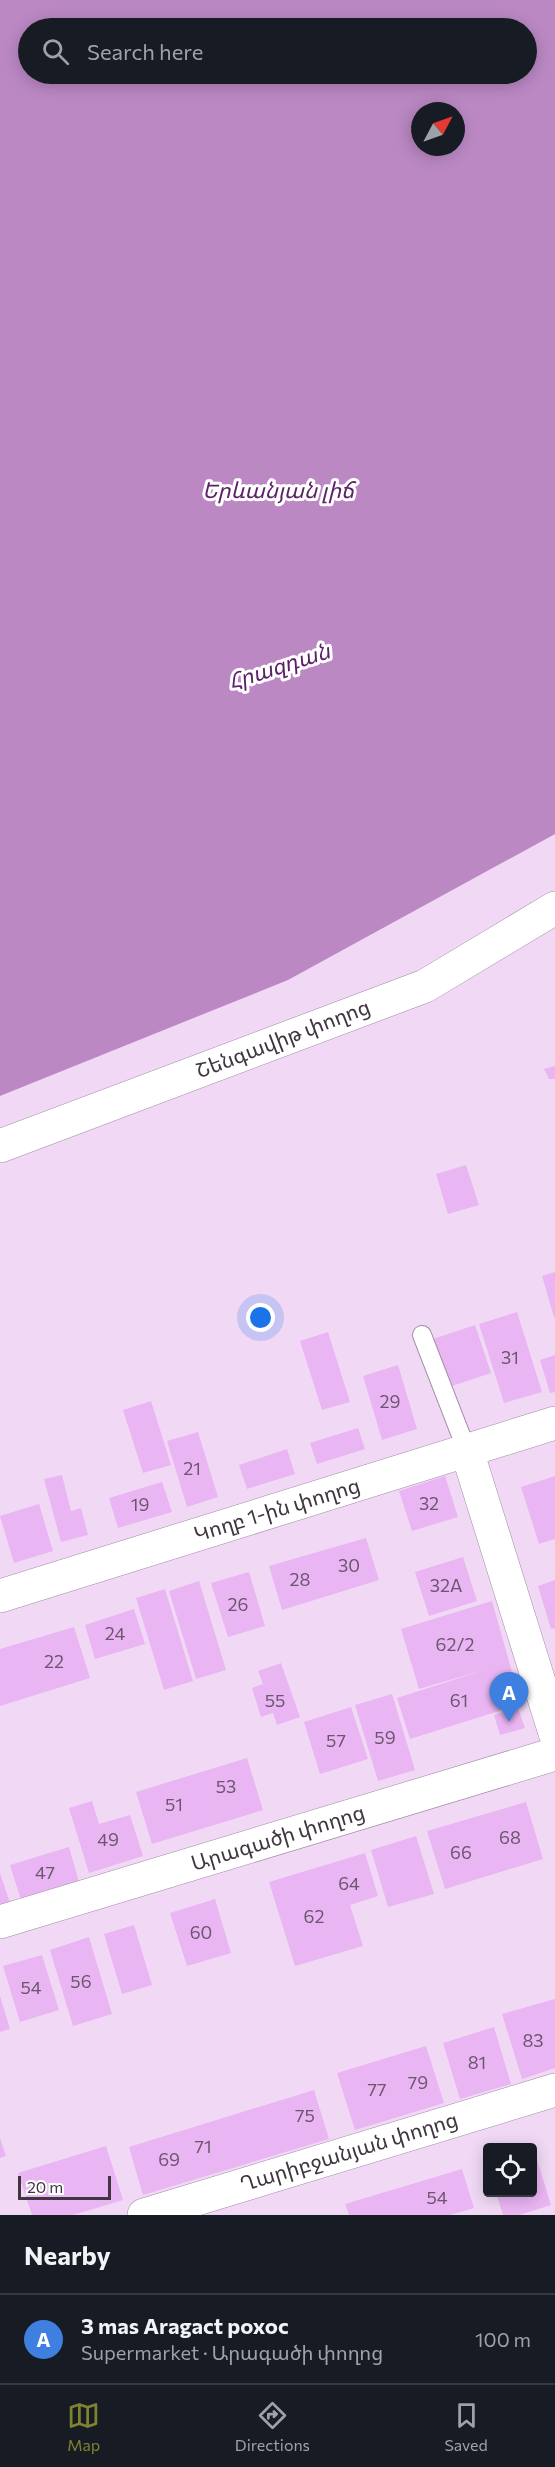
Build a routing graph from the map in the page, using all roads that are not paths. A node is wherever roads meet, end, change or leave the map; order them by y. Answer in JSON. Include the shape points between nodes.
{"nodes":[{"id":1,"x":555,"y":908,"type":"edge"},
{"id":2,"x":0,"y":1146,"type":"edge"},
{"id":3,"x":422,"y":1335,"type":"dead end"},
{"id":4,"x":555,"y":1423,"type":"edge"},
{"id":5,"x":467,"y":1451,"type":"junction"},
{"id":6,"x":0,"y":1596,"type":"edge"},
{"id":7,"x":555,"y":1733,"type":"edge"},
{"id":8,"x":555,"y":1754,"type":"edge"},
{"id":9,"x":0,"y":1922,"type":"edge"},
{"id":10,"x":555,"y":2090,"type":"edge"},
{"id":11,"x":144,"y":2215,"type":"edge"}],
"edges":[{"from":1,"to":2,"type":"street","name":"Շենգավիթ փողոց","via":[[425,986]]},
{"from":3,"to":5,"type":"lane"},
{"from":4,"to":5,"type":"street","name":"Կողբ 1-ին փողոց"},
{"from":5,"to":6,"type":"street","name":"Կողբ 1-ին փողոց"},
{"from":5,"to":7,"type":"street"},
{"from":8,"to":9,"type":"street","name":"Արագածի փողոց"},
{"from":10,"to":11,"type":"street","name":"Ղարիբջանյան փողոց"}]}
